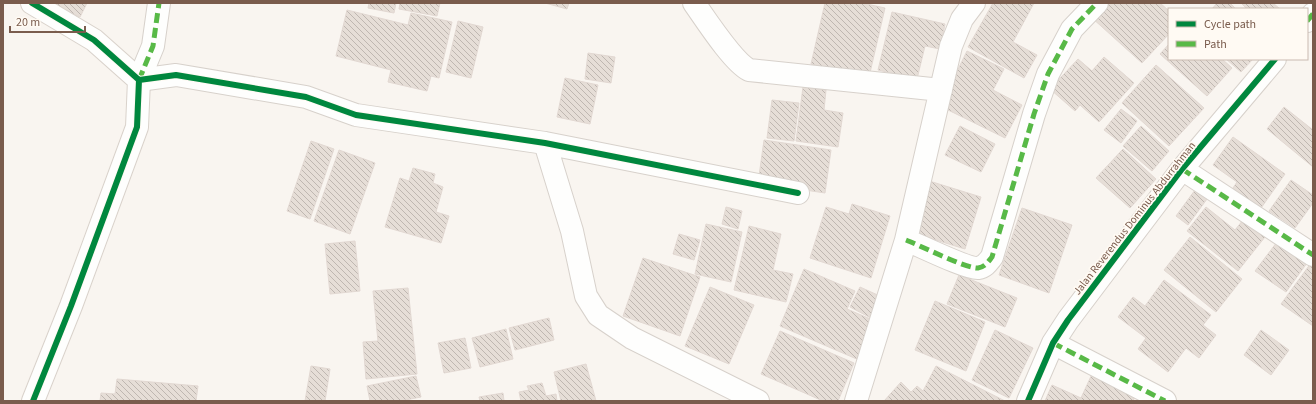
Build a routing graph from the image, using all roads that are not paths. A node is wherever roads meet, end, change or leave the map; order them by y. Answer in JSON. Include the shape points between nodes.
{"nodes":[{"id":1,"x":32,"y":3,"type":"edge"},
{"id":2,"x":159,"y":3,"type":"edge"},
{"id":3,"x":694,"y":3,"type":"edge"},
{"id":4,"x":974,"y":3,"type":"edge"},
{"id":5,"x":1097,"y":3,"type":"edge"},
{"id":6,"x":1274,"y":60,"type":"edge"},
{"id":7,"x":139,"y":80,"type":"junction"},
{"id":8,"x":941,"y":90,"type":"junction"},
{"id":9,"x":545,"y":143,"type":"junction"},
{"id":10,"x":1182,"y":169,"type":"junction"},
{"id":11,"x":798,"y":193,"type":"dead end"},
{"id":12,"x":906,"y":240,"type":"junction"},
{"id":13,"x":1313,"y":255,"type":"edge"},
{"id":14,"x":1053,"y":343,"type":"junction"},
{"id":15,"x":33,"y":401,"type":"edge"},
{"id":16,"x":758,"y":401,"type":"edge"},
{"id":17,"x":856,"y":401,"type":"edge"},
{"id":18,"x":1028,"y":401,"type":"edge"},
{"id":19,"x":1165,"y":401,"type":"edge"}],
"edges":[{"from":1,"to":7,"type":"street","via":[[94,40]]},
{"from":2,"to":7,"type":"street","via":[[153,46]]},
{"from":3,"to":8,"type":"street","via":[[736,59],[750,70]]},
{"from":4,"to":8,"type":"street","via":[[962,19],[951,46]]},
{"from":5,"to":12,"type":"street","via":[[1072,29],[1048,74],[992,257],[985,266],[977,268],[964,265]]},
{"from":6,"to":10,"type":"street","name":"Jalan Reverendus Dominus Abdurrahman"},
{"from":7,"to":9,"type":"street","via":[[176,76],[306,96],[356,115]]},
{"from":7,"to":15,"type":"street","via":[[137,127]]},
{"from":8,"to":12,"type":"street"},
{"from":9,"to":11,"type":"street"},
{"from":9,"to":16,"type":"street","via":[[572,231],[586,296],[598,315],[632,338]]},
{"from":10,"to":13,"type":"street"},
{"from":10,"to":14,"type":"street","name":"Jalan Reverendus Dominus Abdurrahman"},
{"from":12,"to":17,"type":"street"},
{"from":14,"to":18,"type":"street","name":"Jalan Reverendus Dominus Abdurrahman"},
{"from":14,"to":19,"type":"street"}]}
